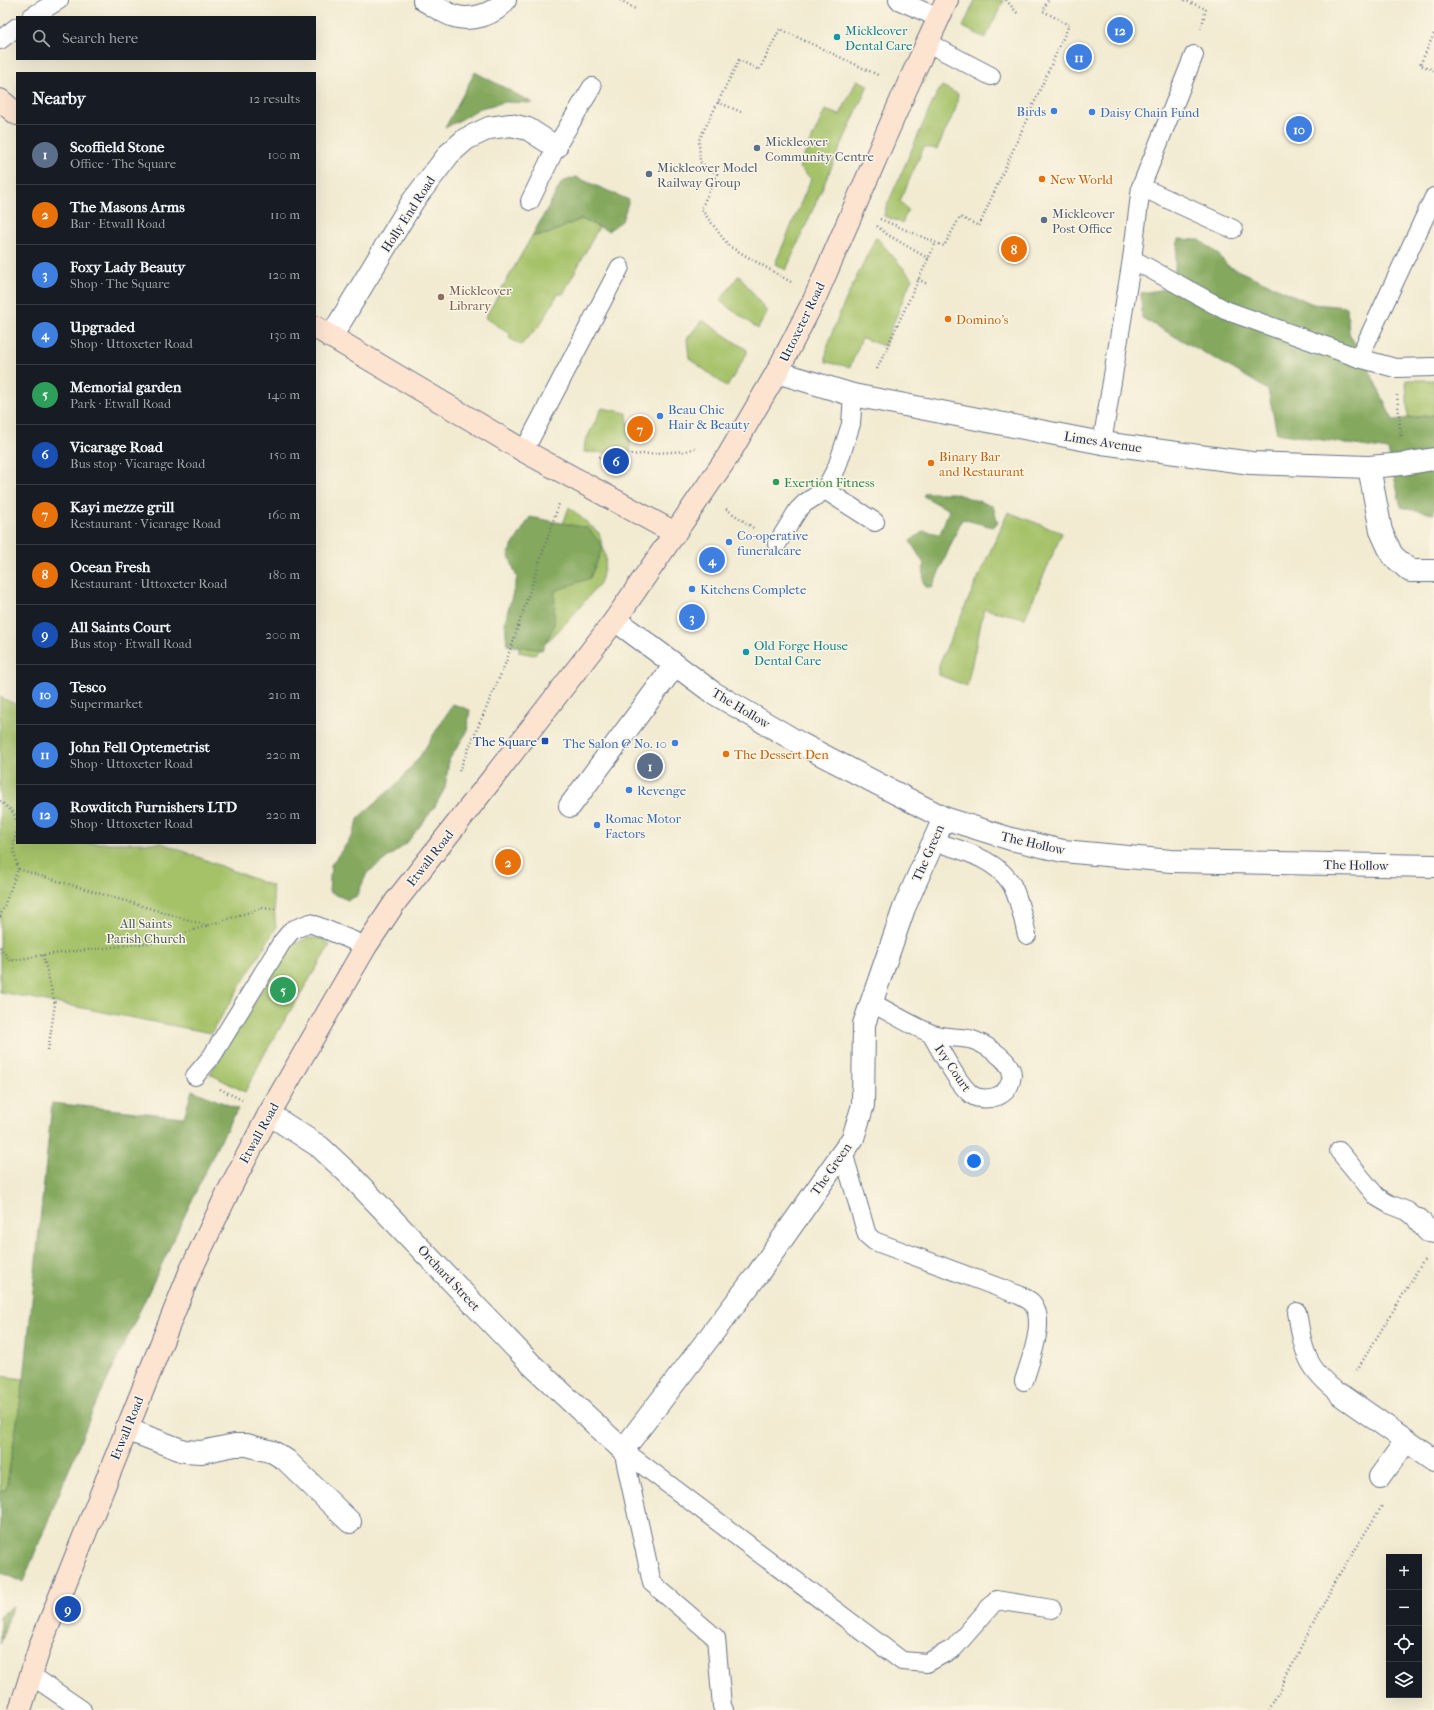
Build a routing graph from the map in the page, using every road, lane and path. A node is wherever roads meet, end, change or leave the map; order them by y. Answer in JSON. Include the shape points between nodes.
{"nodes":[{"id":1,"x":59,"y":0,"type":"edge"},
{"id":2,"x":424,"y":0,"type":"edge"},
{"id":3,"x":620,"y":0,"type":"edge"},
{"id":4,"x":898,"y":0,"type":"edge"},
{"id":5,"x":1006,"y":0,"type":"edge"},
{"id":6,"x":1048,"y":0,"type":"edge"},
{"id":7,"x":1184,"y":0,"type":"edge"},
{"id":8,"x":504,"y":1,"type":"edge"},
{"id":9,"x":943,"y":9,"type":"edge"},
{"id":10,"x":637,"y":10,"type":"dead end"},
{"id":11,"x":1019,"y":15,"type":"dead end"},
{"id":12,"x":33,"y":16,"type":"edge"},
{"id":13,"x":16,"y":27,"type":"edge"},
{"id":14,"x":1434,"y":34,"type":"edge"},
{"id":15,"x":0,"y":40,"type":"edge"},
{"id":16,"x":928,"y":43,"type":"junction"},
{"id":17,"x":1194,"y":55,"type":"joint"},
{"id":18,"x":1434,"y":70,"type":"edge"},
{"id":19,"x":991,"y":76,"type":"dead end"},
{"id":20,"x":877,"y":83,"type":"dead end"},
{"id":21,"x":592,"y":87,"type":"dead end"},
{"id":22,"x":0,"y":100,"type":"edge"},
{"id":23,"x":718,"y":102,"type":"junction"},
{"id":24,"x":741,"y":112,"type":"dead end"},
{"id":25,"x":16,"y":113,"type":"edge"},
{"id":26,"x":556,"y":146,"type":"junction"},
{"id":27,"x":1141,"y":187,"type":"junction"},
{"id":28,"x":1434,"y":197,"type":"edge"},
{"id":29,"x":530,"y":201,"type":"dead end"},
{"id":30,"x":853,"y":208,"type":"junction"},
{"id":31,"x":875,"y":225,"type":"dead end"},
{"id":32,"x":1233,"y":229,"type":"dead end"},
{"id":33,"x":936,"y":242,"type":"junction"},
{"id":34,"x":929,"y":259,"type":"junction"},
{"id":35,"x":1132,"y":259,"type":"junction"},
{"id":36,"x":620,"y":267,"type":"dead end"},
{"id":37,"x":794,"y":275,"type":"dead end"},
{"id":38,"x":918,"y":280,"type":"junction"},
{"id":39,"x":791,"y":282,"type":"junction"},
{"id":40,"x":928,"y":284,"type":"dead end"},
{"id":41,"x":788,"y":289,"type":"dead end"},
{"id":42,"x":323,"y":332,"type":"edge"},
{"id":43,"x":1359,"y":358,"type":"junction"},
{"id":44,"x":1434,"y":367,"type":"edge"},
{"id":45,"x":1395,"y":368,"type":"junction"},
{"id":46,"x":877,"y":370,"type":"dead end"},
{"id":47,"x":777,"y":372,"type":"junction"},
{"id":48,"x":853,"y":395,"type":"junction"},
{"id":49,"x":1102,"y":443,"type":"junction"},
{"id":50,"x":702,"y":446,"type":"dead end"},
{"id":51,"x":524,"y":452,"type":"junction"},
{"id":52,"x":1434,"y":459,"type":"edge"},
{"id":53,"x":1403,"y":464,"type":"junction"},
{"id":54,"x":1369,"y":467,"type":"junction"},
{"id":55,"x":568,"y":476,"type":"junction"},
{"id":56,"x":705,"y":490,"type":"junction"},
{"id":57,"x":825,"y":490,"type":"junction"},
{"id":58,"x":875,"y":522,"type":"dead end"},
{"id":59,"x":675,"y":533,"type":"junction"},
{"id":60,"x":777,"y":544,"type":"joint"},
{"id":61,"x":1434,"y":571,"type":"edge"},
{"id":62,"x":615,"y":620,"type":"junction"},
{"id":63,"x":675,"y":665,"type":"junction"},
{"id":64,"x":458,"y":772,"type":"dead end"},
{"id":65,"x":0,"y":801,"type":"edge"},
{"id":66,"x":570,"y":806,"type":"dead end"},
{"id":67,"x":944,"y":818,"type":"junction"},
{"id":68,"x":16,"y":820,"type":"edge"},
{"id":69,"x":16,"y":834,"type":"edge"},
{"id":70,"x":933,"y":842,"type":"junction"},
{"id":71,"x":1434,"y":866,"type":"edge"},
{"id":72,"x":18,"y":869,"type":"junction"},
{"id":73,"x":0,"y":917,"type":"edge"},
{"id":74,"x":310,"y":923,"type":"junction"},
{"id":75,"x":210,"y":926,"type":"junction"},
{"id":76,"x":1027,"y":935,"type":"dead end"},
{"id":77,"x":366,"y":946,"type":"junction"},
{"id":78,"x":0,"y":947,"type":"edge"},
{"id":79,"x":0,"y":953,"type":"edge"},
{"id":80,"x":4,"y":954,"type":"junction"},
{"id":81,"x":43,"y":955,"type":"junction"},
{"id":82,"x":870,"y":1002,"type":"junction"},
{"id":83,"x":931,"y":1034,"type":"dead end"},
{"id":84,"x":48,"y":1051,"type":"dead end"},
{"id":85,"x":195,"y":1076,"type":"joint"},
{"id":86,"x":269,"y":1114,"type":"junction"},
{"id":87,"x":1339,"y":1151,"type":"dead end"},
{"id":88,"x":843,"y":1152,"type":"junction"},
{"id":89,"x":1426,"y":1226,"type":"edge"},
{"id":90,"x":1426,"y":1258,"type":"dead end"},
{"id":91,"x":1297,"y":1312,"type":"dead end"},
{"id":92,"x":1024,"y":1381,"type":"dead end"},
{"id":93,"x":1341,"y":1395,"type":"junction"},
{"id":94,"x":126,"y":1429,"type":"junction"},
{"id":95,"x":1406,"y":1441,"type":"junction"},
{"id":96,"x":623,"y":1450,"type":"junction"},
{"id":97,"x":1434,"y":1460,"type":"edge"},
{"id":98,"x":1380,"y":1477,"type":"dead end"},
{"id":99,"x":1385,"y":1501,"type":"dead end"},
{"id":100,"x":350,"y":1522,"type":"dead end"},
{"id":101,"x":1052,"y":1609,"type":"dead end"},
{"id":102,"x":31,"y":1675,"type":"junction"},
{"id":103,"x":20,"y":1710,"type":"edge"},
{"id":104,"x":82,"y":1710,"type":"edge"},
{"id":105,"x":724,"y":1710,"type":"edge"},
{"id":106,"x":1270,"y":1710,"type":"edge"}],
"edges":[{"from":1,"to":12,"type":"lane"},
{"from":2,"to":8,"type":"street","via":[[454,17],[467,18],[492,11]]},
{"from":3,"to":10,"type":"path"},
{"from":4,"to":9,"type":"lane"},
{"from":5,"to":11,"type":"path"},
{"from":6,"to":33,"type":"path","via":[[1043,11],[1069,25],[979,226],[960,217],[944,246]]},
{"from":7,"to":17,"type":"path","via":[[1206,9]]},
{"from":9,"to":16,"type":"street","name":"Uttoxeter Road"},
{"from":13,"to":15,"type":"lane"},
{"from":14,"to":18,"type":"path","via":[[1420,65]]},
{"from":16,"to":19,"type":"lane"},
{"from":16,"to":30,"type":"street","name":"Uttoxeter Road"},
{"from":17,"to":27,"type":"lane"},
{"from":20,"to":23,"type":"path","via":[[880,76],[780,29],[759,70],[739,60]]},
{"from":21,"to":26,"type":"lane"},
{"from":22,"to":25,"type":"street"},
{"from":23,"to":24,"type":"path"},
{"from":23,"to":39,"type":"path","via":[[699,140],[700,162],[718,174],[701,210],[729,246]]},
{"from":26,"to":29,"type":"lane"},
{"from":26,"to":42,"type":"street","name":"Holly End Road","via":[[528,129],[511,125],[489,128],[466,139],[449,154],[412,201]]},
{"from":27,"to":32,"type":"lane"},
{"from":27,"to":35,"type":"lane"},
{"from":28,"to":43,"type":"lane"},
{"from":30,"to":33,"type":"path"},
{"from":30,"to":47,"type":"street","name":"Uttoxeter Road","via":[[814,300]]},
{"from":31,"to":34,"type":"path"},
{"from":33,"to":34,"type":"path"},
{"from":34,"to":38,"type":"path"},
{"from":35,"to":43,"type":"lane","via":[[1225,310]]},
{"from":35,"to":49,"type":"lane"},
{"from":36,"to":51,"type":"lane"},
{"from":37,"to":39,"type":"path"},
{"from":38,"to":40,"type":"path"},
{"from":38,"to":46,"type":"path"},
{"from":39,"to":41,"type":"path"},
{"from":42,"to":51,"type":"street"},
{"from":43,"to":45,"type":"lane"},
{"from":44,"to":45,"type":"lane"},
{"from":45,"to":53,"type":"path"},
{"from":47,"to":48,"type":"street","name":"Limes Avenue"},
{"from":47,"to":56,"type":"street","name":"Uttoxeter Road"},
{"from":48,"to":49,"type":"street","name":"Limes Avenue"},
{"from":48,"to":57,"type":"lane","via":[[851,424],[837,467]]},
{"from":49,"to":54,"type":"street","name":"Limes Avenue","via":[[1251,463]]},
{"from":50,"to":55,"type":"path","via":[[686,451],[581,458]]},
{"from":51,"to":55,"type":"street"},
{"from":52,"to":53,"type":"street","name":"Limes Avenue"},
{"from":53,"to":54,"type":"street","name":"Limes Avenue"},
{"from":54,"to":61,"type":"street","via":[[1381,531],[1392,555],[1410,571]]},
{"from":55,"to":59,"type":"street"},
{"from":55,"to":64,"type":"path","via":[[506,662]]},
{"from":56,"to":59,"type":"street","name":"Uttoxeter Road"},
{"from":56,"to":60,"type":"path","via":[[725,509]]},
{"from":57,"to":58,"type":"lane"},
{"from":57,"to":60,"type":"lane","via":[[798,510]]},
{"from":59,"to":62,"type":"street","name":"Uttoxeter Road"},
{"from":62,"to":63,"type":"street"},
{"from":62,"to":77,"type":"street","name":"Etwall Road","via":[[396,901]]},
{"from":63,"to":66,"type":"street"},
{"from":63,"to":67,"type":"street","name":"The Hollow","via":[[712,692],[801,744]]},
{"from":65,"to":68,"type":"path","via":[[14,814]]},
{"from":67,"to":70,"type":"street","name":"The Green"},
{"from":67,"to":71,"type":"street","name":"The Hollow","via":[[1011,839],[1063,851],[1113,857],[1171,862]]},
{"from":69,"to":72,"type":"path","via":[[13,847]]},
{"from":70,"to":76,"type":"lane","via":[[972,854],[1000,871],[1011,885],[1019,903]]},
{"from":70,"to":82,"type":"street","name":"The Green","via":[[904,908]]},
{"from":72,"to":73,"type":"path"},
{"from":72,"to":75,"type":"path"},
{"from":74,"to":75,"type":"path","via":[[282,909],[262,908]]},
{"from":74,"to":77,"type":"lane"},
{"from":74,"to":85,"type":"lane","via":[[292,930],[282,942],[212,1056]]},
{"from":75,"to":81,"type":"path","via":[[156,942]]},
{"from":77,"to":86,"type":"street","name":"Etwall Road"},
{"from":78,"to":80,"type":"path"},
{"from":79,"to":80,"type":"path"},
{"from":80,"to":81,"type":"path","via":[[10,961]]},
{"from":81,"to":84,"type":"path","via":[[55,1004]]},
{"from":82,"to":83,"type":"lane","name":"Ivy Court"},
{"from":82,"to":88,"type":"street","name":"The Green","via":[[864,1024],[863,1105],[853,1138]]},
{"from":85,"to":86,"type":"path"},
{"from":86,"to":94,"type":"street","name":"Etwall Road","via":[[190,1272]]},
{"from":86,"to":96,"type":"street","name":"Orchard Street","via":[[320,1146],[532,1365]]},
{"from":87,"to":89,"type":"lane","via":[[1377,1197],[1407,1211]]},
{"from":88,"to":92,"type":"lane","via":[[867,1235],[874,1241],[1019,1295],[1031,1302],[1038,1323],[1037,1338]]},
{"from":88,"to":96,"type":"street","name":"The Green","via":[[757,1275]]},
{"from":90,"to":93,"type":"path"},
{"from":91,"to":93,"type":"lane","via":[[1302,1343],[1311,1365],[1323,1381]]},
{"from":93,"to":95,"type":"street"},
{"from":94,"to":100,"type":"street","via":[[184,1451],[200,1452],[246,1445],[273,1452],[286,1460]]},
{"from":94,"to":102,"type":"street","name":"Etwall Road","via":[[40,1646]]},
{"from":95,"to":97,"type":"street"},
{"from":95,"to":98,"type":"street"},
{"from":96,"to":101,"type":"lane","via":[[902,1661],[926,1663],[954,1648],[996,1600]]},
{"from":96,"to":105,"type":"lane","via":[[652,1583],[716,1638]]},
{"from":99,"to":106,"type":"path","via":[[1337,1578]]},
{"from":102,"to":103,"type":"street","name":"Etwall Road"},
{"from":102,"to":104,"type":"lane"}]}
